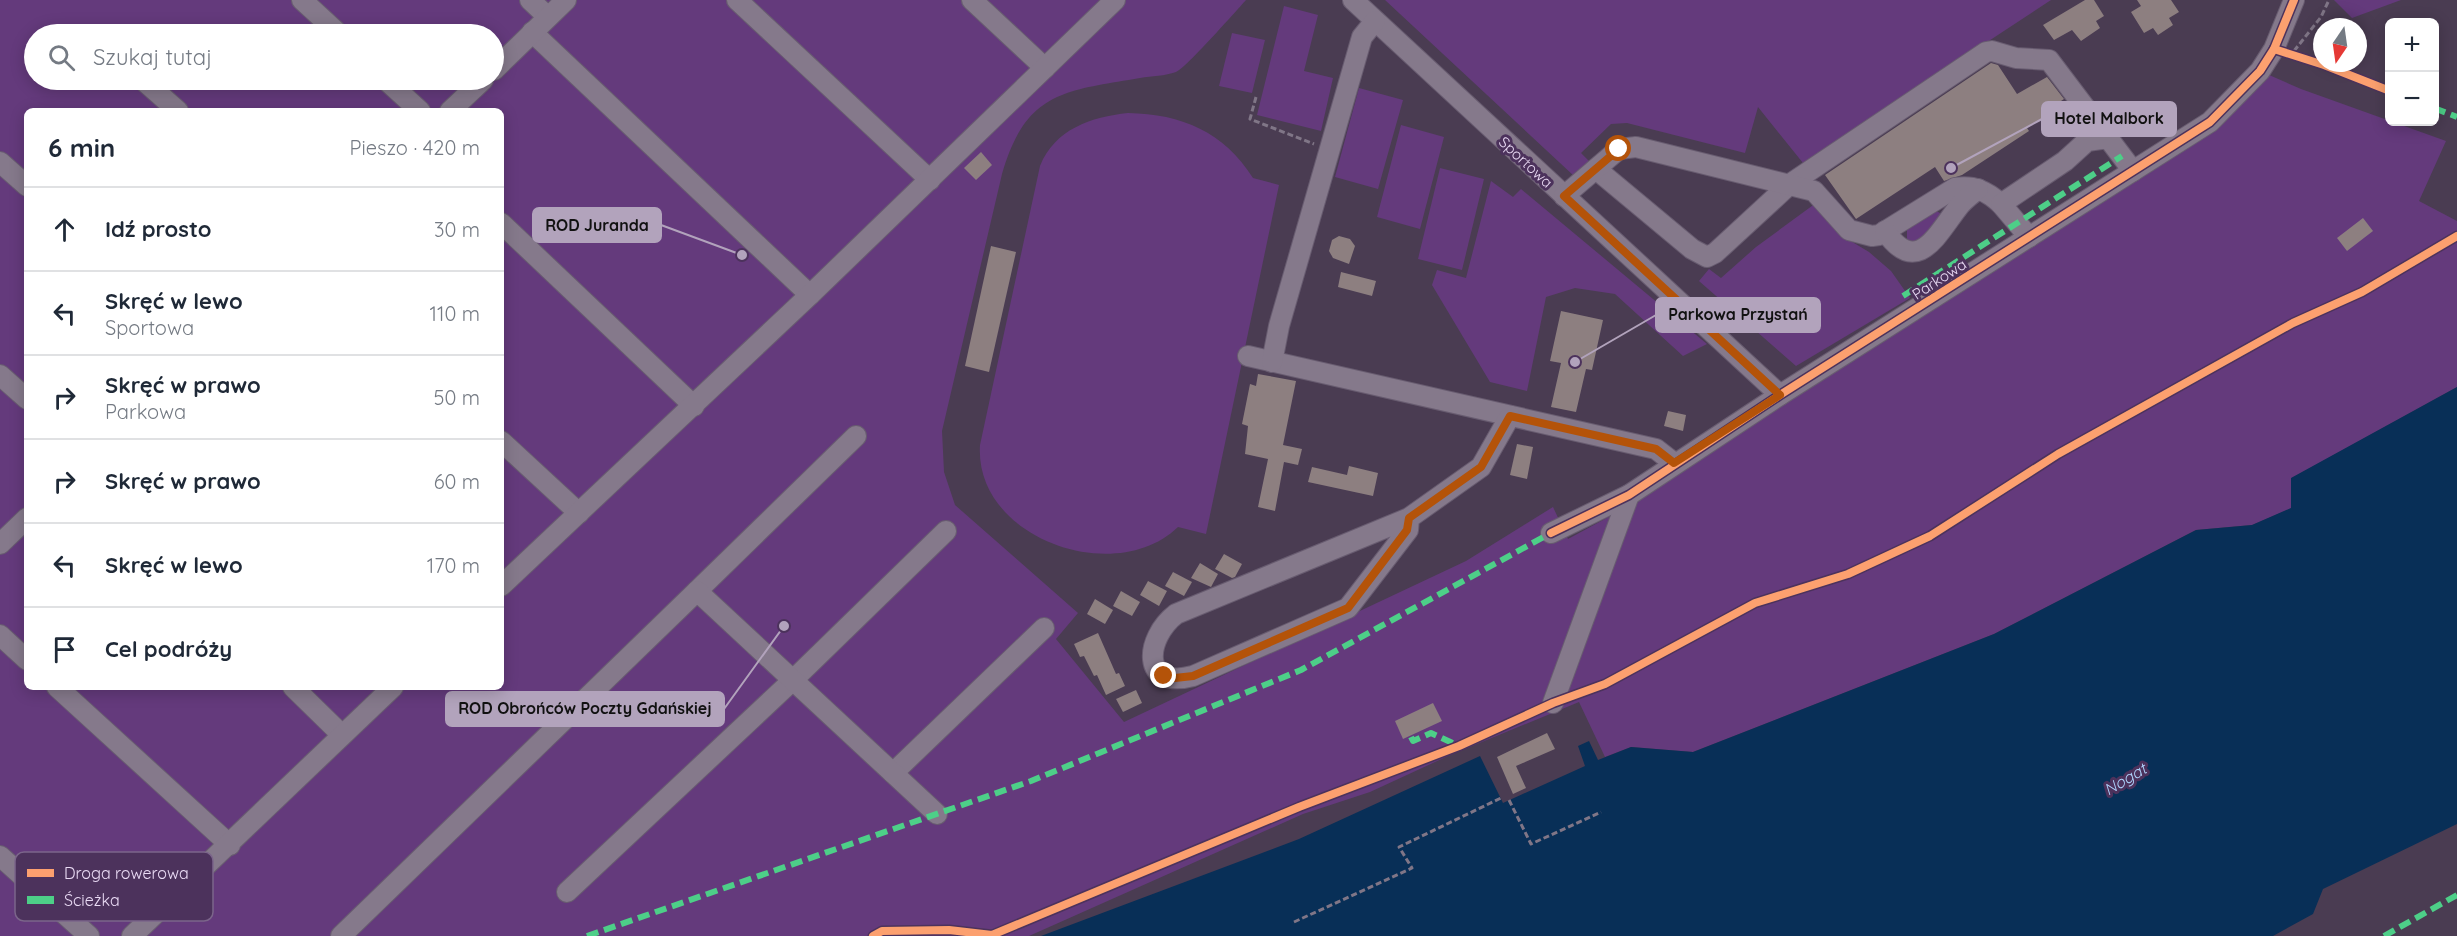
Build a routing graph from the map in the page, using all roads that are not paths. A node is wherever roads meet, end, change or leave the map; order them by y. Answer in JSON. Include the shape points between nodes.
{"nodes":[{"id":1,"x":302,"y":0,"type":"edge"},
{"id":2,"x":530,"y":0,"type":"edge"},
{"id":3,"x":566,"y":0,"type":"edge"},
{"id":4,"x":737,"y":0,"type":"edge"},
{"id":5,"x":972,"y":0,"type":"edge"},
{"id":6,"x":1115,"y":0,"type":"edge"},
{"id":7,"x":1353,"y":0,"type":"edge"},
{"id":8,"x":2294,"y":0,"type":"edge"},
{"id":9,"x":548,"y":17,"type":"junction"},
{"id":10,"x":1375,"y":21,"type":"junction"},
{"id":11,"x":328,"y":24,"type":"edge"},
{"id":12,"x":532,"y":32,"type":"junction"},
{"id":13,"x":504,"y":59,"type":"edge"},
{"id":14,"x":1045,"y":68,"type":"junction"},
{"id":15,"x":155,"y":90,"type":"edge"},
{"id":16,"x":397,"y":90,"type":"edge"},
{"id":17,"x":472,"y":90,"type":"edge"},
{"id":18,"x":175,"y":108,"type":"edge"},
{"id":19,"x":417,"y":108,"type":"edge"},
{"id":20,"x":453,"y":108,"type":"edge"},
{"id":21,"x":2108,"y":138,"type":"junction"},
{"id":22,"x":0,"y":162,"type":"edge"},
{"id":23,"x":1596,"y":169,"type":"junction"},
{"id":24,"x":2133,"y":171,"type":"junction"},
{"id":25,"x":930,"y":180,"type":"junction"},
{"id":26,"x":24,"y":183,"type":"edge"},
{"id":27,"x":1790,"y":184,"type":"junction"},
{"id":28,"x":1978,"y":189,"type":"junction"},
{"id":29,"x":1564,"y":196,"type":"junction"},
{"id":30,"x":2001,"y":204,"type":"junction"},
{"id":31,"x":504,"y":226,"type":"edge"},
{"id":32,"x":1885,"y":231,"type":"junction"},
{"id":33,"x":2029,"y":237,"type":"junction"},
{"id":34,"x":810,"y":295,"type":"junction"},
{"id":35,"x":1248,"y":356,"type":"dead end"},
{"id":36,"x":1272,"y":362,"type":"junction"},
{"id":37,"x":0,"y":375,"type":"edge"},
{"id":38,"x":1780,"y":395,"type":"junction"},
{"id":39,"x":24,"y":396,"type":"edge"},
{"id":40,"x":694,"y":406,"type":"junction"},
{"id":41,"x":1510,"y":416,"type":"junction"},
{"id":42,"x":856,"y":436,"type":"dead end"},
{"id":43,"x":504,"y":444,"type":"edge"},
{"id":44,"x":1674,"y":463,"type":"junction"},
{"id":45,"x":1629,"y":495,"type":"junction"},
{"id":46,"x":579,"y":513,"type":"junction"},
{"id":47,"x":1409,"y":518,"type":"junction"},
{"id":48,"x":24,"y":521,"type":"edge"},
{"id":49,"x":946,"y":531,"type":"dead end"},
{"id":50,"x":1551,"y":533,"type":"dead end"},
{"id":51,"x":0,"y":544,"type":"edge"},
{"id":52,"x":504,"y":583,"type":"edge"},
{"id":53,"x":697,"y":591,"type":"junction"},
{"id":54,"x":1044,"y":628,"type":"dead end"},
{"id":55,"x":0,"y":635,"type":"edge"},
{"id":56,"x":24,"y":657,"type":"edge"},
{"id":57,"x":793,"y":680,"type":"junction"},
{"id":58,"x":60,"y":690,"type":"edge"},
{"id":59,"x":295,"y":690,"type":"edge"},
{"id":60,"x":390,"y":690,"type":"edge"},
{"id":61,"x":1553,"y":703,"type":"dead end"},
{"id":62,"x":342,"y":735,"type":"junction"},
{"id":63,"x":893,"y":773,"type":"junction"},
{"id":64,"x":937,"y":814,"type":"dead end"},
{"id":65,"x":230,"y":845,"type":"junction"},
{"id":66,"x":0,"y":856,"type":"edge"},
{"id":67,"x":213,"y":861,"type":"edge"},
{"id":68,"x":15,"y":869,"type":"edge"},
{"id":69,"x":567,"y":892,"type":"dead end"},
{"id":70,"x":72,"y":921,"type":"edge"},
{"id":71,"x":148,"y":921,"type":"edge"},
{"id":72,"x":89,"y":936,"type":"edge"},
{"id":73,"x":132,"y":936,"type":"edge"},
{"id":74,"x":341,"y":936,"type":"edge"}],
"edges":[{"from":1,"to":11,"type":"street"},
{"from":2,"to":9,"type":"street"},
{"from":3,"to":9,"type":"street"},
{"from":4,"to":25,"type":"street"},
{"from":5,"to":14,"type":"street"},
{"from":6,"to":14,"type":"street"},
{"from":7,"to":10,"type":"street","name":"Sportowa"},
{"from":8,"to":24,"type":"street","name":"Parkowa","via":[[2274,49],[2258,73],[2210,122]]},
{"from":9,"to":12,"type":"street"},
{"from":10,"to":29,"type":"street","name":"Sportowa"},
{"from":10,"to":36,"type":"street","via":[[1362,37]]},
{"from":12,"to":13,"type":"street"},
{"from":12,"to":34,"type":"street"},
{"from":14,"to":25,"type":"street"},
{"from":15,"to":18,"type":"street"},
{"from":16,"to":19,"type":"street"},
{"from":17,"to":20,"type":"street"},
{"from":21,"to":24,"type":"street"},
{"from":21,"to":27,"type":"street","via":[[2049,60],[2016,58],[1992,51]]},
{"from":21,"to":30,"type":"street","via":[[2087,141],[2065,161]]},
{"from":22,"to":26,"type":"street"},
{"from":23,"to":27,"type":"street","via":[[1619,149],[1636,147]]},
{"from":23,"to":27,"type":"street","via":[[1692,249],[1707,257]]},
{"from":23,"to":29,"type":"street"},
{"from":24,"to":33,"type":"street","name":"Parkowa"},
{"from":25,"to":34,"type":"street"},
{"from":27,"to":32,"type":"street","via":[[1814,191],[1849,230],[1872,236]]},
{"from":28,"to":30,"type":"street"},
{"from":28,"to":32,"type":"street","via":[[1955,188]]},
{"from":28,"to":32,"type":"street","via":[[1962,202],[1939,235],[1922,251],[1898,247]]},
{"from":29,"to":38,"type":"street","name":"Sportowa"},
{"from":30,"to":33,"type":"street"},
{"from":31,"to":40,"type":"street"},
{"from":33,"to":38,"type":"street","name":"Parkowa"},
{"from":34,"to":40,"type":"street"},
{"from":35,"to":36,"type":"street"},
{"from":36,"to":41,"type":"street"},
{"from":37,"to":39,"type":"street"},
{"from":38,"to":44,"type":"street","name":"Parkowa"},
{"from":40,"to":46,"type":"street"},
{"from":41,"to":44,"type":"street","via":[[1656,449]]},
{"from":41,"to":47,"type":"street","via":[[1481,467]]},
{"from":42,"to":53,"type":"street"},
{"from":43,"to":46,"type":"street"},
{"from":44,"to":45,"type":"street","name":"Parkowa"},
{"from":45,"to":50,"type":"street","name":"Parkowa"},
{"from":45,"to":61,"type":"street"},
{"from":46,"to":52,"type":"street"},
{"from":47,"to":47,"type":"street","via":[[1176,614],[1156,638],[1151,659],[1155,669],[1164,676],[1193,676],[1348,608],[1407,530]]},
{"from":48,"to":51,"type":"street"},
{"from":49,"to":57,"type":"street"},
{"from":53,"to":57,"type":"street"},
{"from":53,"to":74,"type":"street"},
{"from":54,"to":63,"type":"street"},
{"from":55,"to":56,"type":"street"},
{"from":57,"to":63,"type":"street"},
{"from":57,"to":69,"type":"street"},
{"from":58,"to":65,"type":"street"},
{"from":59,"to":62,"type":"street"},
{"from":60,"to":62,"type":"street"},
{"from":62,"to":65,"type":"street"},
{"from":63,"to":64,"type":"street"},
{"from":65,"to":67,"type":"street"},
{"from":66,"to":68,"type":"street"},
{"from":70,"to":72,"type":"street"},
{"from":71,"to":73,"type":"street"}]}
